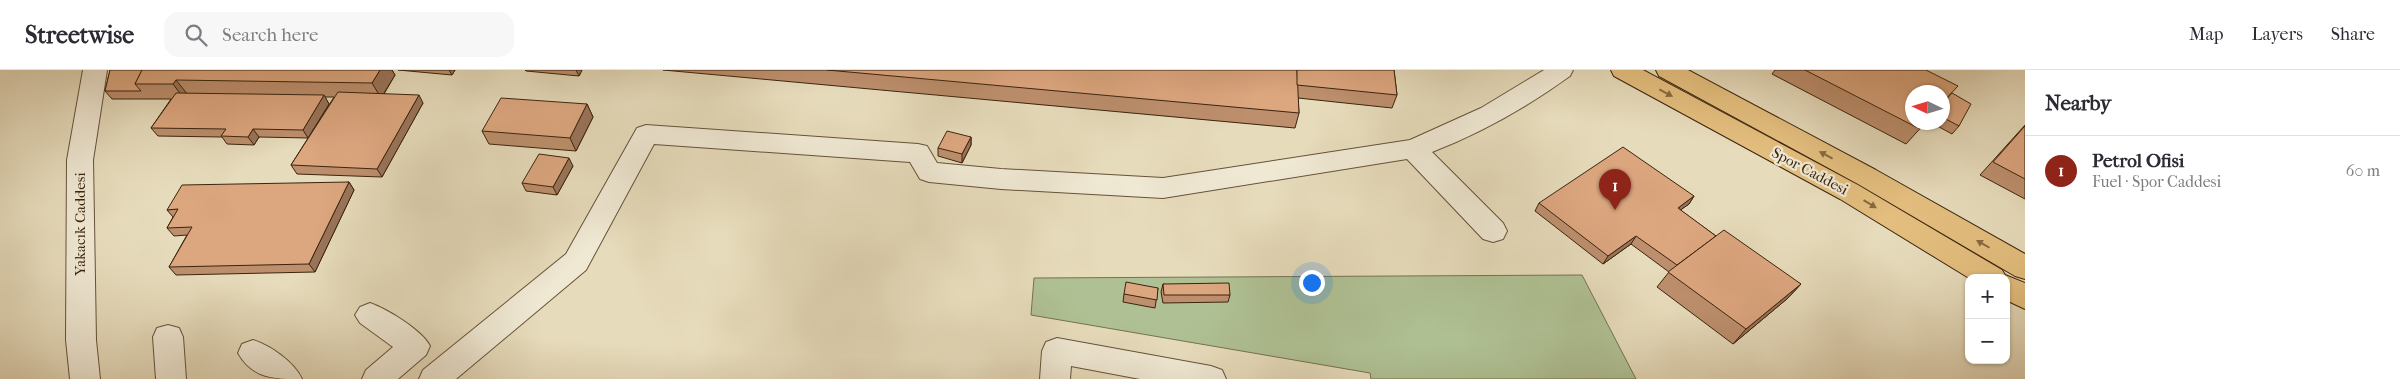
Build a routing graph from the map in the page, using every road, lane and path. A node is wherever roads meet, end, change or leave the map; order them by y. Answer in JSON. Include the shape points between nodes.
{"nodes":[{"id":1,"x":95,"y":70,"type":"edge"},
{"id":2,"x":1561,"y":70,"type":"edge"},
{"id":3,"x":1623,"y":70,"type":"edge"},
{"id":4,"x":1668,"y":70,"type":"edge"},
{"id":5,"x":1413,"y":149,"type":"junction"},
{"id":6,"x":1493,"y":231,"type":"dead end"},
{"id":7,"x":2025,"y":268,"type":"edge"},
{"id":8,"x":1985,"y":274,"type":"edge"},
{"id":9,"x":2010,"y":288,"type":"edge"},
{"id":10,"x":2025,"y":297,"type":"edge"},
{"id":11,"x":370,"y":315,"type":"dead end"},
{"id":12,"x":168,"y":337,"type":"dead end"},
{"id":13,"x":252,"y":353,"type":"dead end"},
{"id":14,"x":388,"y":370,"type":"edge"},
{"id":15,"x":86,"y":379,"type":"edge"},
{"id":16,"x":171,"y":379,"type":"edge"},
{"id":17,"x":287,"y":379,"type":"edge"},
{"id":18,"x":425,"y":379,"type":"edge"},
{"id":19,"x":434,"y":379,"type":"edge"},
{"id":20,"x":1055,"y":379,"type":"edge"},
{"id":21,"x":1211,"y":379,"type":"edge"}],
"edges":[{"from":1,"to":15,"type":"street","name":"Yakacık Caddesi","via":[[80,160],[81,340]]},
{"from":2,"to":5,"type":"street","via":[[1525,96],[1441,139]]},
{"from":3,"to":8,"type":"main road","name":"Spor Caddesi","one_way":true,"via":[[1849,192]]},
{"from":7,"to":4,"type":"main road","name":"Spor Caddesi","one_way":true,"via":[[1867,177]]},
{"from":5,"to":6,"type":"street"},
{"from":5,"to":19,"type":"street","via":[[1163,188],[1001,180],[929,172],[918,153],[646,134],[576,262]]},
{"from":9,"to":10,"type":"main road"},
{"from":11,"to":14,"type":"street","via":[[415,346]]},
{"from":12,"to":16,"type":"street"},
{"from":13,"to":17,"type":"street"},
{"from":14,"to":18,"type":"street"},
{"from":20,"to":21,"type":"street","via":[[1057,351]]}]}
